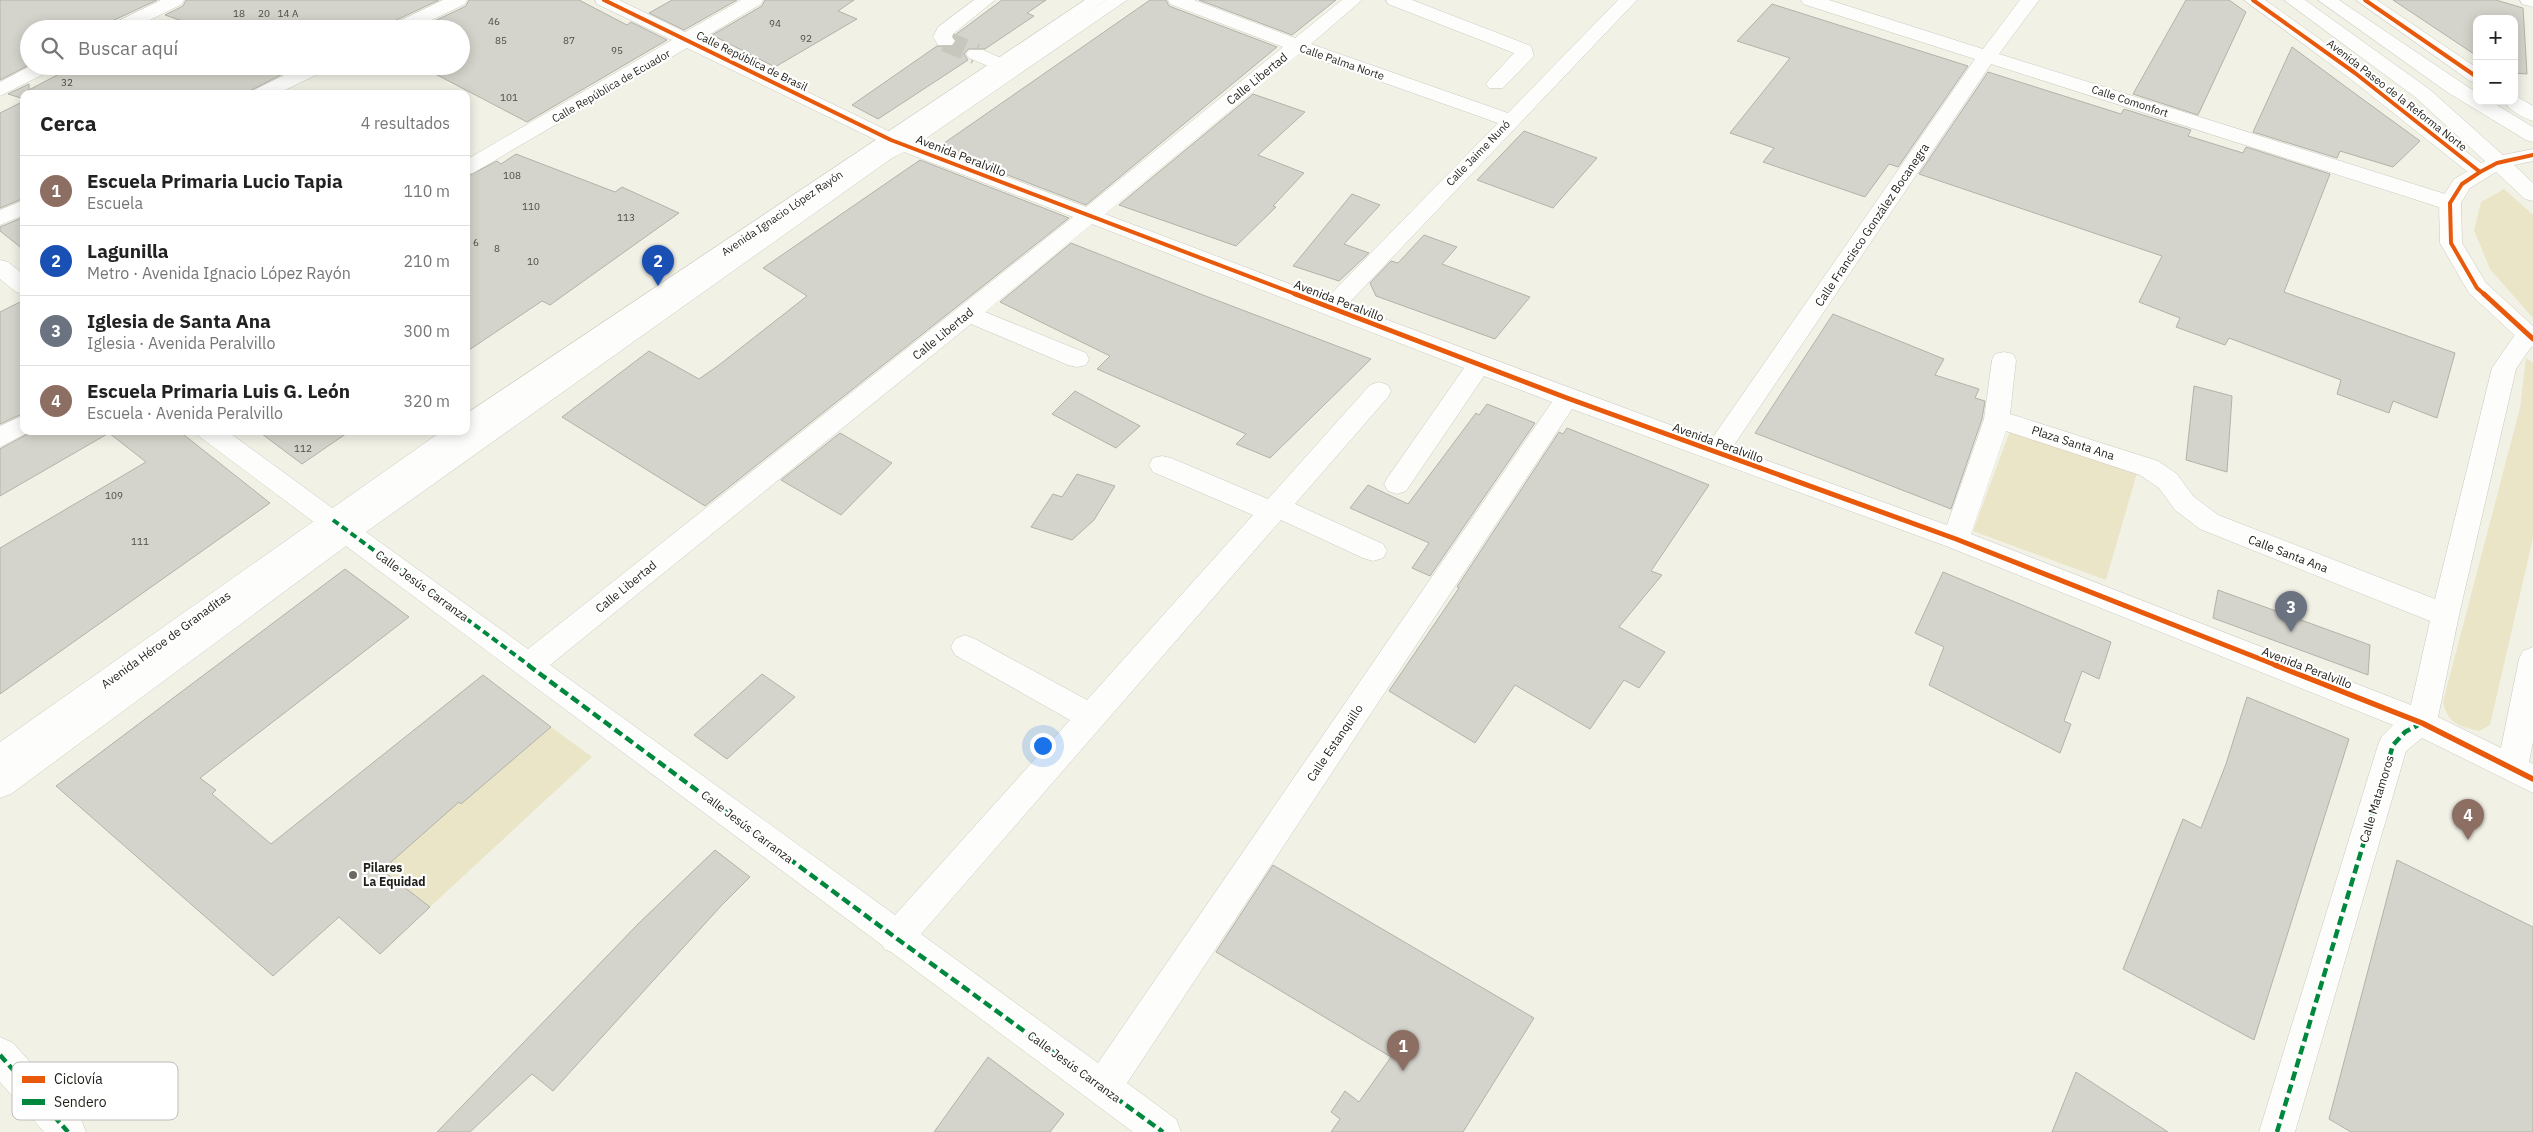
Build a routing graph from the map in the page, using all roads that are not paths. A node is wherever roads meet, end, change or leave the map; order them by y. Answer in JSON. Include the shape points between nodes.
{"nodes":[{"id":1,"x":174,"y":0,"type":"edge"},
{"id":2,"x":458,"y":0,"type":"edge"},
{"id":3,"x":754,"y":0,"type":"edge"},
{"id":4,"x":986,"y":0,"type":"edge"},
{"id":5,"x":1097,"y":0,"type":"edge"},
{"id":6,"x":1118,"y":0,"type":"edge"},
{"id":7,"x":1176,"y":0,"type":"edge"},
{"id":8,"x":1353,"y":0,"type":"edge"},
{"id":9,"x":1395,"y":0,"type":"edge"},
{"id":10,"x":1628,"y":0,"type":"edge"},
{"id":11,"x":1810,"y":0,"type":"edge"},
{"id":12,"x":2030,"y":0,"type":"edge"},
{"id":13,"x":2232,"y":0,"type":"edge"},
{"id":14,"x":2253,"y":0,"type":"edge"},
{"id":15,"x":2293,"y":0,"type":"edge"},
{"id":16,"x":2327,"y":0,"type":"edge"},
{"id":17,"x":2365,"y":0,"type":"edge"},
{"id":18,"x":615,"y":2,"type":"edge"},
{"id":19,"x":135,"y":20,"type":"edge"},
{"id":20,"x":417,"y":20,"type":"edge"},
{"id":21,"x":945,"y":40,"type":"dead end"},
{"id":22,"x":688,"y":41,"type":"junction"},
{"id":23,"x":1298,"y":46,"type":"junction"},
{"id":24,"x":976,"y":54,"type":"tunnel mouth"},
{"id":25,"x":1987,"y":56,"type":"junction"},
{"id":26,"x":1001,"y":65,"type":"junction"},
{"id":27,"x":2355,"y":73,"type":"junction"},
{"id":28,"x":2473,"y":74,"type":"edge"},
{"id":29,"x":28,"y":75,"type":"edge"},
{"id":30,"x":300,"y":75,"type":"edge"},
{"id":31,"x":1496,"y":84,"type":"dead end"},
{"id":32,"x":0,"y":90,"type":"edge"},
{"id":33,"x":269,"y":90,"type":"edge"},
{"id":34,"x":2518,"y":104,"type":"edge"},
{"id":35,"x":2533,"y":115,"type":"edge"},
{"id":36,"x":1509,"y":120,"type":"junction"},
{"id":37,"x":2533,"y":136,"type":"edge"},
{"id":38,"x":897,"y":142,"type":"junction"},
{"id":39,"x":2533,"y":155,"type":"edge"},
{"id":40,"x":470,"y":167,"type":"edge"},
{"id":41,"x":2488,"y":168,"type":"junction"},
{"id":42,"x":2533,"y":194,"type":"edge"},
{"id":43,"x":2450,"y":203,"type":"junction"},
{"id":44,"x":20,"y":209,"type":"edge"},
{"id":45,"x":1087,"y":215,"type":"junction"},
{"id":46,"x":0,"y":218,"type":"edge"},
{"id":47,"x":0,"y":267,"type":"edge"},
{"id":48,"x":20,"y":284,"type":"edge"},
{"id":49,"x":1330,"y":308,"type":"junction"},
{"id":50,"x":968,"y":314,"type":"junction"},
{"id":51,"x":2530,"y":337,"type":"edge"},
{"id":52,"x":1077,"y":359,"type":"dead end"},
{"id":53,"x":2004,"y":360,"type":"dead end"},
{"id":54,"x":1479,"y":364,"type":"junction"},
{"id":55,"x":1379,"y":391,"type":"dead end"},
{"id":56,"x":1567,"y":398,"type":"junction"},
{"id":57,"x":1997,"y":418,"type":"junction"},
{"id":58,"x":470,"y":424,"type":"edge"},
{"id":59,"x":20,"y":426,"type":"edge"},
{"id":60,"x":215,"y":435,"type":"edge"},
{"id":61,"x":455,"y":435,"type":"edge"},
{"id":62,"x":0,"y":438,"type":"edge"},
{"id":63,"x":1716,"y":452,"type":"junction"},
{"id":64,"x":1162,"y":465,"type":"dead end"},
{"id":65,"x":2149,"y":468,"type":"joint"},
{"id":66,"x":1397,"y":484,"type":"dead end"},
{"id":67,"x":1274,"y":510,"type":"junction"},
{"id":68,"x":340,"y":525,"type":"junction"},
{"id":69,"x":1956,"y":539,"type":"junction"},
{"id":70,"x":1373,"y":551,"type":"dead end"},
{"id":71,"x":2445,"y":615,"type":"junction"},
{"id":72,"x":965,"y":647,"type":"dead end"},
{"id":73,"x":2533,"y":659,"type":"edge"},
{"id":74,"x":529,"y":665,"type":"junction"},
{"id":75,"x":1091,"y":717,"type":"junction"},
{"id":76,"x":2422,"y":723,"type":"junction"},
{"id":77,"x":0,"y":759,"type":"edge"},
{"id":78,"x":2523,"y":773,"type":"edge"},
{"id":79,"x":0,"y":784,"type":"edge"},
{"id":80,"x":896,"y":938,"type":"junction"},
{"id":81,"x":0,"y":1055,"type":"edge"},
{"id":82,"x":12,"y":1069,"type":"edge"},
{"id":83,"x":1103,"y":1087,"type":"junction"},
{"id":84,"x":57,"y":1120,"type":"edge"},
{"id":85,"x":68,"y":1132,"type":"edge"},
{"id":86,"x":1163,"y":1132,"type":"edge"},
{"id":87,"x":2277,"y":1132,"type":"edge"}],
"edges":[{"from":1,"to":19,"type":"street"},
{"from":2,"to":20,"type":"street"},
{"from":3,"to":22,"type":"street","name":"Calle República de Ecuador"},
{"from":4,"to":21,"type":"street","via":[[945,31],[942,36]]},
{"from":5,"to":26,"type":"street","name":"Avenida Ignacio López Rayón"},
{"from":6,"to":38,"type":"street"},
{"from":7,"to":23,"type":"street","name":"Calle Palma Norte"},
{"from":8,"to":23,"type":"street","name":"Calle Libertad"},
{"from":9,"to":31,"type":"street","via":[[1524,50],[1524,56]]},
{"from":10,"to":36,"type":"street","name":"Calle Jaime Nunó"},
{"from":11,"to":25,"type":"street","name":"Calle Comonfort"},
{"from":12,"to":25,"type":"street","name":"Calle Francisco González Bocanegra"},
{"from":13,"to":27,"type":"street","via":[[2323,68]]},
{"from":14,"to":27,"type":"street","name":"Avenida Paseo de la Reforma Norte"},
{"from":15,"to":41,"type":"street","name":"Avenida Paseo de la Reforma Norte","via":[[2422,93]]},
{"from":16,"to":37,"type":"street","via":[[2454,88]]},
{"from":17,"to":28,"type":"street"},
{"from":18,"to":22,"type":"street","name":"Calle República de Brasil"},
{"from":22,"to":38,"type":"street","name":"Calle República de Brasil"},
{"from":22,"to":40,"type":"street","name":"Calle República de Ecuador"},
{"from":23,"to":36,"type":"street","name":"Calle Palma Norte"},
{"from":23,"to":45,"type":"street","name":"Calle Libertad"},
{"from":24,"to":26,"type":"street"},
{"from":25,"to":43,"type":"street","name":"Calle Comonfort"},
{"from":25,"to":63,"type":"street","name":"Calle Francisco González Bocanegra"},
{"from":26,"to":38,"type":"street","name":"Avenida Ignacio López Rayón"},
{"from":27,"to":41,"type":"street","name":"Avenida Paseo de la Reforma Norte"},
{"from":29,"to":32,"type":"street"},
{"from":30,"to":33,"type":"street"},
{"from":34,"to":35,"type":"street"},
{"from":36,"to":49,"type":"street","name":"Calle Jaime Nunó"},
{"from":38,"to":45,"type":"street","name":"Avenida Peralvillo"},
{"from":38,"to":58,"type":"street","name":"Avenida Ignacio López Rayón"},
{"from":38,"to":68,"type":"street","via":[[885,154]]},
{"from":39,"to":41,"type":"street"},
{"from":41,"to":42,"type":"street","name":"Avenida Paseo de la Reforma Norte"},
{"from":41,"to":43,"type":"street","via":[[2462,184]]},
{"from":43,"to":51,"type":"street","via":[[2451,244],[2477,288]]},
{"from":44,"to":46,"type":"street"},
{"from":45,"to":49,"type":"street","name":"Avenida Peralvillo"},
{"from":45,"to":50,"type":"street","name":"Calle Libertad"},
{"from":47,"to":48,"type":"street"},
{"from":49,"to":54,"type":"street","name":"Avenida Peralvillo"},
{"from":50,"to":52,"type":"street"},
{"from":50,"to":74,"type":"street","name":"Calle Libertad"},
{"from":51,"to":71,"type":"street","via":[[2504,368]]},
{"from":53,"to":57,"type":"street"},
{"from":54,"to":56,"type":"street","name":"Avenida Peralvillo"},
{"from":54,"to":66,"type":"street"},
{"from":55,"to":67,"type":"street"},
{"from":56,"to":63,"type":"street","name":"Avenida Peralvillo"},
{"from":56,"to":83,"type":"street","name":"Calle Estanquillo"},
{"from":57,"to":65,"type":"street","name":"Plaza Santa Ana"},
{"from":57,"to":69,"type":"street"},
{"from":59,"to":62,"type":"street"},
{"from":60,"to":68,"type":"street","name":"Calle Jesús Carranza"},
{"from":61,"to":68,"type":"street"},
{"from":63,"to":69,"type":"street","name":"Avenida Peralvillo"},
{"from":64,"to":67,"type":"street"},
{"from":65,"to":71,"type":"street","name":"Calle Santa Ana","via":[[2168,481],[2184,503],[2209,522]]},
{"from":67,"to":70,"type":"street"},
{"from":67,"to":75,"type":"street"},
{"from":68,"to":74,"type":"street","name":"Calle Jesús Carranza"},
{"from":68,"to":77,"type":"street","name":"Avenida Héroe de Granaditas"},
{"from":68,"to":79,"type":"street"},
{"from":69,"to":76,"type":"street","name":"Avenida Peralvillo"},
{"from":71,"to":76,"type":"street"},
{"from":72,"to":75,"type":"street"},
{"from":73,"to":78,"type":"street"},
{"from":74,"to":80,"type":"street","name":"Calle Jesús Carranza"},
{"from":75,"to":80,"type":"street"},
{"from":76,"to":78,"type":"street","name":"Avenida Peralvillo"},
{"from":76,"to":87,"type":"street","name":"Calle Matamoros","via":[[2405,732],[2393,745]]},
{"from":80,"to":83,"type":"street","name":"Calle Jesús Carranza"},
{"from":81,"to":82,"type":"street"},
{"from":83,"to":86,"type":"street","name":"Calle Jesús Carranza"},
{"from":84,"to":85,"type":"street"}]}
